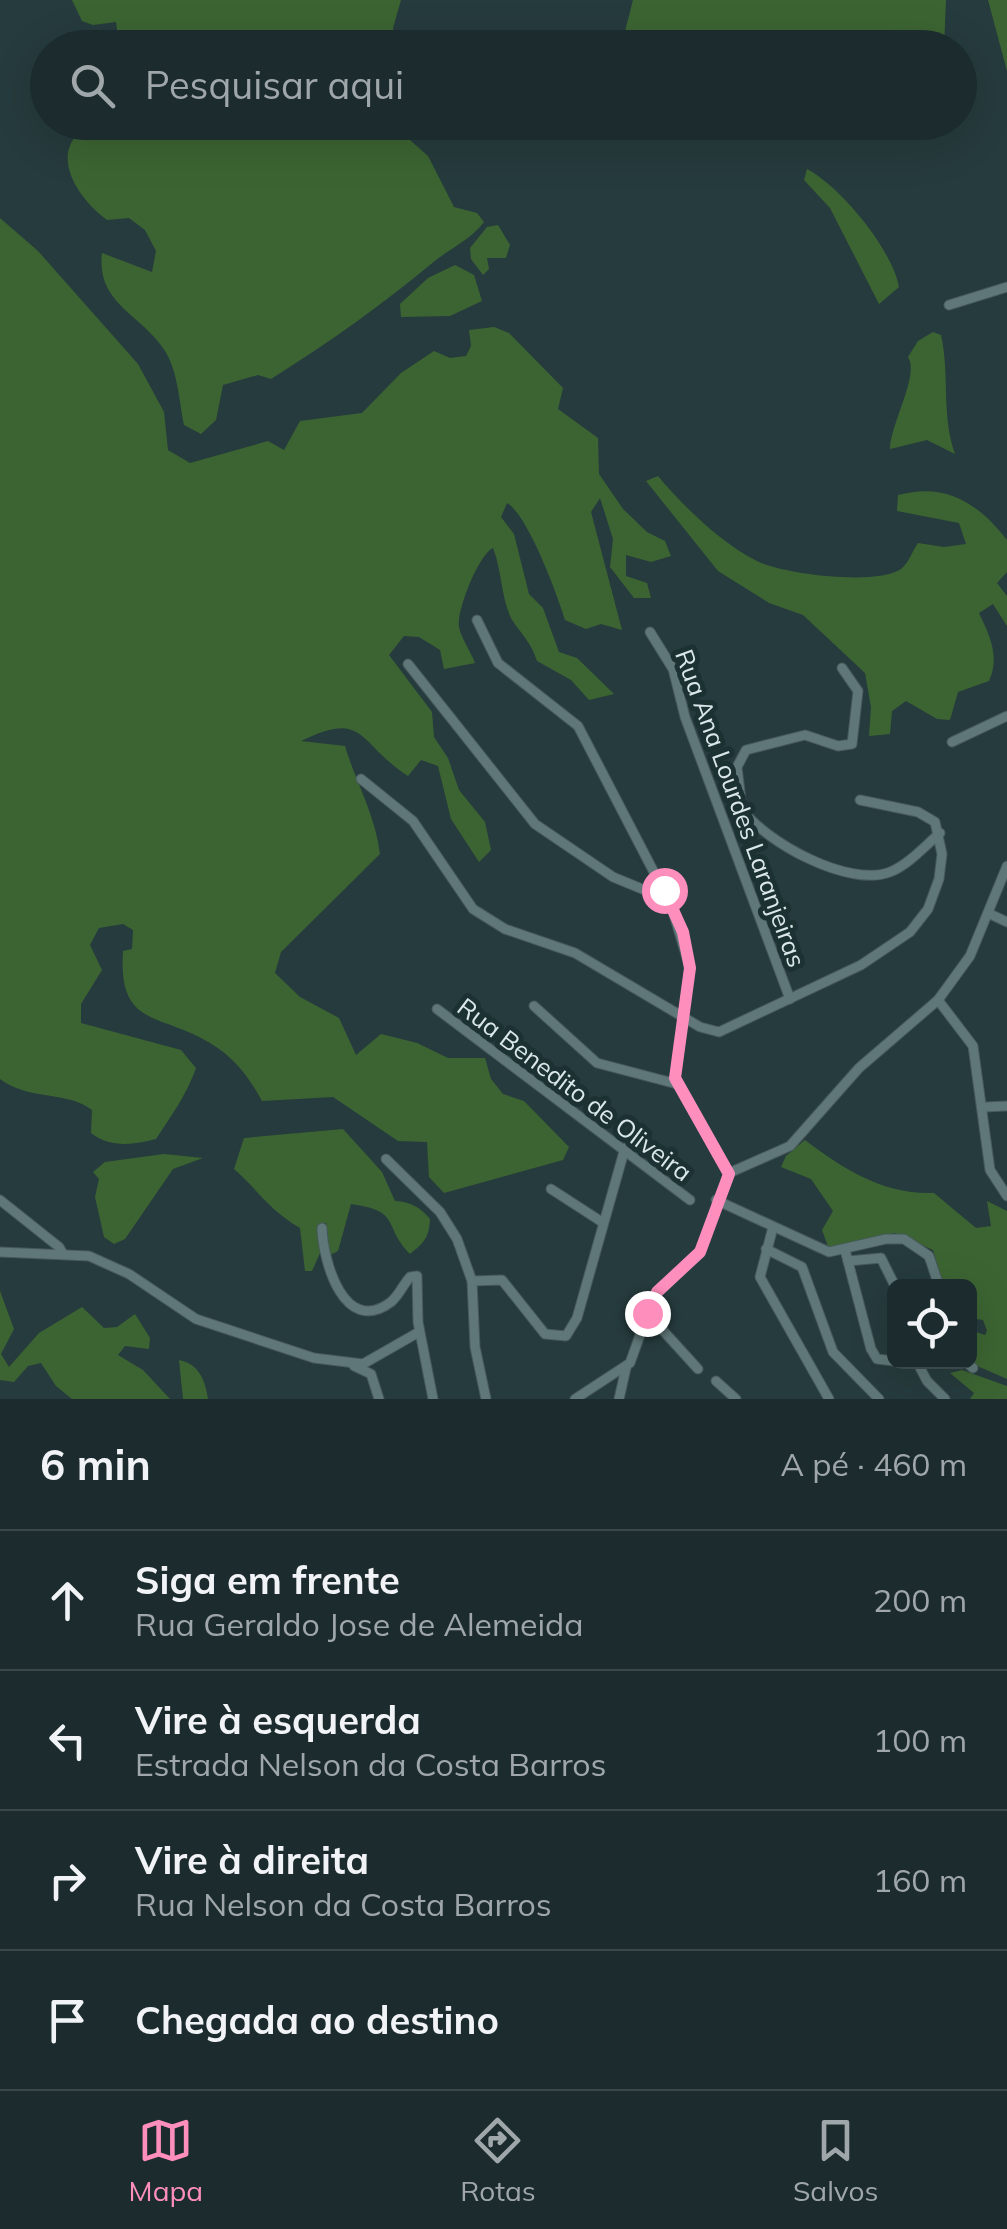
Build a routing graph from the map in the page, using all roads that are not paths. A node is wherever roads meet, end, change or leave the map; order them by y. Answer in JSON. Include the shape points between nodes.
{"nodes":[{"id":1,"x":1007,"y":287,"type":"edge"},
{"id":2,"x":949,"y":305,"type":"dead end"},
{"id":3,"x":477,"y":620,"type":"dead end"},
{"id":4,"x":650,"y":632,"type":"dead end"},
{"id":5,"x":408,"y":664,"type":"dead end"},
{"id":6,"x":842,"y":668,"type":"dead end"},
{"id":7,"x":1007,"y":716,"type":"edge"},
{"id":8,"x":952,"y":742,"type":"dead end"},
{"id":9,"x":361,"y":779,"type":"dead end"},
{"id":10,"x":754,"y":788,"type":"dead end"},
{"id":11,"x":740,"y":792,"type":"junction"},
{"id":12,"x":860,"y":800,"type":"dead end"},
{"id":13,"x":940,"y":833,"type":"junction"},
{"id":14,"x":1007,"y":866,"type":"edge"},
{"id":15,"x":664,"y":890,"type":"junction"},
{"id":16,"x":990,"y":914,"type":"junction"},
{"id":17,"x":1007,"y":922,"type":"edge"},
{"id":18,"x":790,"y":999,"type":"junction"},
{"id":19,"x":938,"y":1000,"type":"junction"},
{"id":20,"x":534,"y":1006,"type":"dead end"},
{"id":21,"x":437,"y":1010,"type":"dead end"},
{"id":22,"x":686,"y":1018,"type":"junction"},
{"id":23,"x":676,"y":1084,"type":"junction"},
{"id":24,"x":1007,"y":1106,"type":"edge"},
{"id":25,"x":984,"y":1107,"type":"junction"},
{"id":26,"x":625,"y":1148,"type":"junction"},
{"id":27,"x":386,"y":1160,"type":"dead end"},
{"id":28,"x":729,"y":1174,"type":"junction"},
{"id":29,"x":550,"y":1190,"type":"dead end"},
{"id":30,"x":1007,"y":1196,"type":"edge"},
{"id":31,"x":0,"y":1200,"type":"edge"},
{"id":32,"x":690,"y":1200,"type":"dead end"},
{"id":33,"x":716,"y":1200,"type":"junction"},
{"id":34,"x":602,"y":1222,"type":"junction"},
{"id":35,"x":773,"y":1227,"type":"junction"},
{"id":36,"x":322,"y":1228,"type":"dead end"},
{"id":37,"x":766,"y":1249,"type":"junction"},
{"id":38,"x":845,"y":1250,"type":"junction"},
{"id":39,"x":0,"y":1252,"type":"edge"},
{"id":40,"x":62,"y":1254,"type":"junction"},
{"id":41,"x":848,"y":1261,"type":"junction"},
{"id":42,"x":892,"y":1279,"type":"edge"},
{"id":43,"x":937,"y":1279,"type":"edge"},
{"id":44,"x":472,"y":1281,"type":"junction"},
{"id":45,"x":647,"y":1313,"type":"junction"},
{"id":46,"x":419,"y":1332,"type":"junction"},
{"id":47,"x":887,"y":1360,"type":"edge"},
{"id":48,"x":372,"y":1361,"type":"junction"},
{"id":49,"x":354,"y":1366,"type":"junction"},
{"id":50,"x":623,"y":1368,"type":"junction"},
{"id":51,"x":698,"y":1369,"type":"dead end"},
{"id":52,"x":921,"y":1369,"type":"edge"},
{"id":53,"x":371,"y":1374,"type":"junction"},
{"id":54,"x":716,"y":1381,"type":"dead end"},
{"id":55,"x":379,"y":1399,"type":"edge"},
{"id":56,"x":433,"y":1399,"type":"edge"},
{"id":57,"x":486,"y":1399,"type":"edge"},
{"id":58,"x":575,"y":1399,"type":"edge"},
{"id":59,"x":619,"y":1399,"type":"edge"},
{"id":60,"x":736,"y":1399,"type":"edge"},
{"id":61,"x":828,"y":1399,"type":"edge"},
{"id":62,"x":879,"y":1399,"type":"edge"},
{"id":63,"x":945,"y":1399,"type":"edge"}],
"edges":[{"from":1,"to":2,"type":"street"},
{"from":3,"to":15,"type":"street","via":[[498,663],[578,726]]},
{"from":4,"to":18,"type":"street","name":"Rua Ana Lourdes Laranjeiras","via":[[673,669]]},
{"from":5,"to":15,"type":"street","via":[[535,824],[613,877],[646,891]]},
{"from":6,"to":11,"type":"street","via":[[858,691],[852,744],[804,736],[760,744],[741,756]]},
{"from":7,"to":8,"type":"street"},
{"from":9,"to":22,"type":"street","via":[[412,821],[473,909],[505,929],[575,953]]},
{"from":10,"to":11,"type":"street"},
{"from":11,"to":13,"type":"street","via":[[746,815],[808,860],[854,873],[894,870]]},
{"from":12,"to":13,"type":"street","via":[[918,812]]},
{"from":13,"to":18,"type":"street","via":[[934,897],[910,932]]},
{"from":14,"to":16,"type":"street"},
{"from":15,"to":22,"type":"street","via":[[689,953]]},
{"from":16,"to":17,"type":"street"},
{"from":16,"to":19,"type":"street"},
{"from":18,"to":22,"type":"street","via":[[719,1032]]},
{"from":19,"to":25,"type":"street","via":[[974,1046]]},
{"from":19,"to":28,"type":"street","via":[[859,1068],[790,1146]]},
{"from":20,"to":23,"type":"street","via":[[597,1063]]},
{"from":21,"to":26,"type":"street","name":"Rua Benedito de Oliveira"},
{"from":22,"to":23,"type":"street"},
{"from":23,"to":28,"type":"street"},
{"from":24,"to":25,"type":"street"},
{"from":25,"to":30,"type":"street","via":[[990,1170]]},
{"from":26,"to":32,"type":"street","name":"Rua Benedito de Oliveira"},
{"from":26,"to":34,"type":"street"},
{"from":27,"to":44,"type":"street","via":[[447,1220]]},
{"from":28,"to":33,"type":"street"},
{"from":29,"to":34,"type":"street"},
{"from":31,"to":40,"type":"street"},
{"from":33,"to":35,"type":"street"},
{"from":33,"to":45,"type":"street","via":[[700,1252],[657,1292]]},
{"from":34,"to":44,"type":"street","via":[[578,1318],[566,1336],[546,1334],[502,1280]]},
{"from":35,"to":37,"type":"street"},
{"from":35,"to":38,"type":"street","via":[[824,1251]]},
{"from":36,"to":46,"type":"street","via":[[334,1287],[358,1307],[388,1304],[418,1276]]},
{"from":37,"to":61,"type":"street","via":[[760,1277]]},
{"from":37,"to":62,"type":"street","via":[[802,1267],[833,1352]]},
{"from":38,"to":41,"type":"street"},
{"from":38,"to":43,"type":"street","via":[[904,1239],[929,1256]]},
{"from":39,"to":40,"type":"street"},
{"from":40,"to":49,"type":"street","via":[[113,1264],[214,1326]]},
{"from":41,"to":42,"type":"street","via":[[884,1259]]},
{"from":41,"to":47,"type":"street","via":[[871,1349]]},
{"from":44,"to":57,"type":"street"},
{"from":45,"to":50,"type":"street"},
{"from":45,"to":51,"type":"street"},
{"from":46,"to":48,"type":"street"},
{"from":46,"to":56,"type":"street"},
{"from":48,"to":49,"type":"street"},
{"from":48,"to":53,"type":"street"},
{"from":49,"to":53,"type":"street"},
{"from":50,"to":58,"type":"street"},
{"from":50,"to":59,"type":"street"},
{"from":52,"to":63,"type":"street"},
{"from":53,"to":55,"type":"street"},
{"from":54,"to":60,"type":"street"}]}
